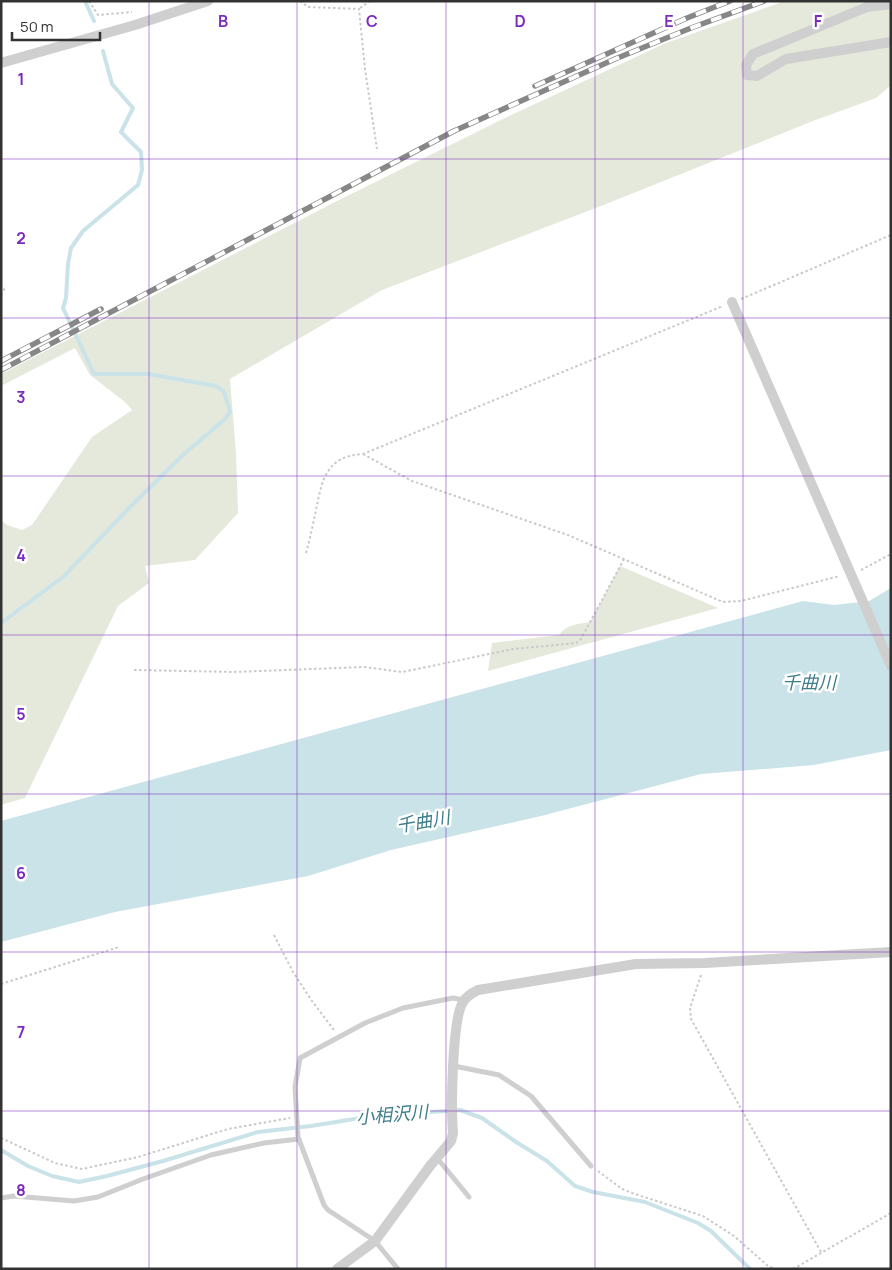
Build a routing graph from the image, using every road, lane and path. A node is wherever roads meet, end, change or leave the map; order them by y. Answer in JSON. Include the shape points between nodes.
{"nodes":[{"id":1,"x":89,"y":1,"type":"edge"},
{"id":2,"x":208,"y":1,"type":"edge"},
{"id":3,"x":300,"y":1,"type":"edge"},
{"id":4,"x":370,"y":1,"type":"edge"},
{"id":5,"x":891,"y":4,"type":"edge"},
{"id":6,"x":359,"y":9,"type":"junction"},
{"id":7,"x":132,"y":12,"type":"dead end"},
{"id":8,"x":891,"y":42,"type":"edge"},
{"id":9,"x":1,"y":63,"type":"edge"},
{"id":10,"x":377,"y":149,"type":"dead end"},
{"id":11,"x":891,"y":235,"type":"edge"},
{"id":12,"x":6,"y":286,"type":"dead end"},
{"id":13,"x":1,"y":295,"type":"edge"},
{"id":14,"x":732,"y":302,"type":"junction"},
{"id":15,"x":363,"y":454,"type":"junction"},
{"id":16,"x":306,"y":553,"type":"dead end"},
{"id":17,"x":891,"y":554,"type":"edge"},
{"id":18,"x":624,"y":559,"type":"junction"},
{"id":19,"x":847,"y":570,"type":"junction"},
{"id":20,"x":856,"y":572,"type":"dead end"},
{"id":21,"x":891,"y":666,"type":"edge"},
{"id":22,"x":134,"y":670,"type":"dead end"},
{"id":23,"x":274,"y":935,"type":"dead end"},
{"id":24,"x":120,"y":947,"type":"dead end"},
{"id":25,"x":891,"y":952,"type":"edge"},
{"id":26,"x":705,"y":963,"type":"junction"},
{"id":27,"x":1,"y":984,"type":"edge"},
{"id":28,"x":464,"y":1000,"type":"junction"},
{"id":29,"x":340,"y":1037,"type":"junction"},
{"id":30,"x":454,"y":1066,"type":"junction"},
{"id":31,"x":297,"y":1119,"type":"junction"},
{"id":32,"x":1,"y":1138,"type":"edge"},
{"id":33,"x":299,"y":1138,"type":"junction"},
{"id":34,"x":437,"y":1158,"type":"junction"},
{"id":35,"x":591,"y":1166,"type":"joint"},
{"id":36,"x":469,"y":1197,"type":"dead end"},
{"id":37,"x":1,"y":1198,"type":"edge"},
{"id":38,"x":891,"y":1213,"type":"edge"},
{"id":39,"x":375,"y":1241,"type":"junction"},
{"id":40,"x":821,"y":1252,"type":"junction"},
{"id":41,"x":337,"y":1269,"type":"edge"},
{"id":42,"x":398,"y":1269,"type":"edge"},
{"id":43,"x":775,"y":1269,"type":"edge"},
{"id":44,"x":793,"y":1269,"type":"edge"}],
"edges":[{"from":1,"to":7,"type":"path","via":[[98,15]]},
{"from":2,"to":9,"type":"street"},
{"from":3,"to":6,"type":"path","via":[[308,7]]},
{"from":4,"to":6,"type":"path"},
{"from":5,"to":8,"type":"street","via":[[868,8],[753,54],[746,66],[747,75],[757,76],[786,59]]},
{"from":6,"to":10,"type":"path"},
{"from":11,"to":14,"type":"path"},
{"from":12,"to":13,"type":"path"},
{"from":14,"to":15,"type":"path"},
{"from":14,"to":19,"type":"street"},
{"from":15,"to":16,"type":"path","via":[[350,455],[335,463],[322,480]]},
{"from":15,"to":18,"type":"path","via":[[412,481],[568,535]]},
{"from":17,"to":20,"type":"path"},
{"from":18,"to":19,"type":"path","via":[[723,602],[741,601]]},
{"from":18,"to":22,"type":"path","via":[[576,643],[514,649],[402,672],[364,667],[233,672]]},
{"from":19,"to":21,"type":"street"},
{"from":23,"to":29,"type":"path","via":[[293,972]]},
{"from":24,"to":27,"type":"path"},
{"from":25,"to":26,"type":"street"},
{"from":26,"to":28,"type":"street","via":[[636,964],[478,990]]},
{"from":26,"to":40,"type":"path","via":[[690,1008],[691,1019]]},
{"from":28,"to":29,"type":"lane","via":[[453,998],[403,1008]]},
{"from":28,"to":30,"type":"street","via":[[456,1025]]},
{"from":29,"to":31,"type":"lane","via":[[300,1058],[295,1087]]},
{"from":30,"to":34,"type":"street","via":[[453,1133],[451,1141]]},
{"from":30,"to":35,"type":"lane","via":[[500,1075],[531,1096]]},
{"from":31,"to":32,"type":"path","via":[[228,1128],[138,1157],[82,1169],[55,1163]]},
{"from":31,"to":33,"type":"lane"},
{"from":33,"to":37,"type":"lane","via":[[211,1155],[98,1196],[74,1201],[14,1196]]},
{"from":33,"to":39,"type":"lane","via":[[324,1205]]},
{"from":34,"to":36,"type":"lane"},
{"from":34,"to":39,"type":"street"},
{"from":35,"to":43,"type":"path","via":[[627,1191],[703,1216]]},
{"from":38,"to":40,"type":"path"},
{"from":39,"to":41,"type":"street"},
{"from":39,"to":42,"type":"lane"},
{"from":40,"to":44,"type":"path"}]}
